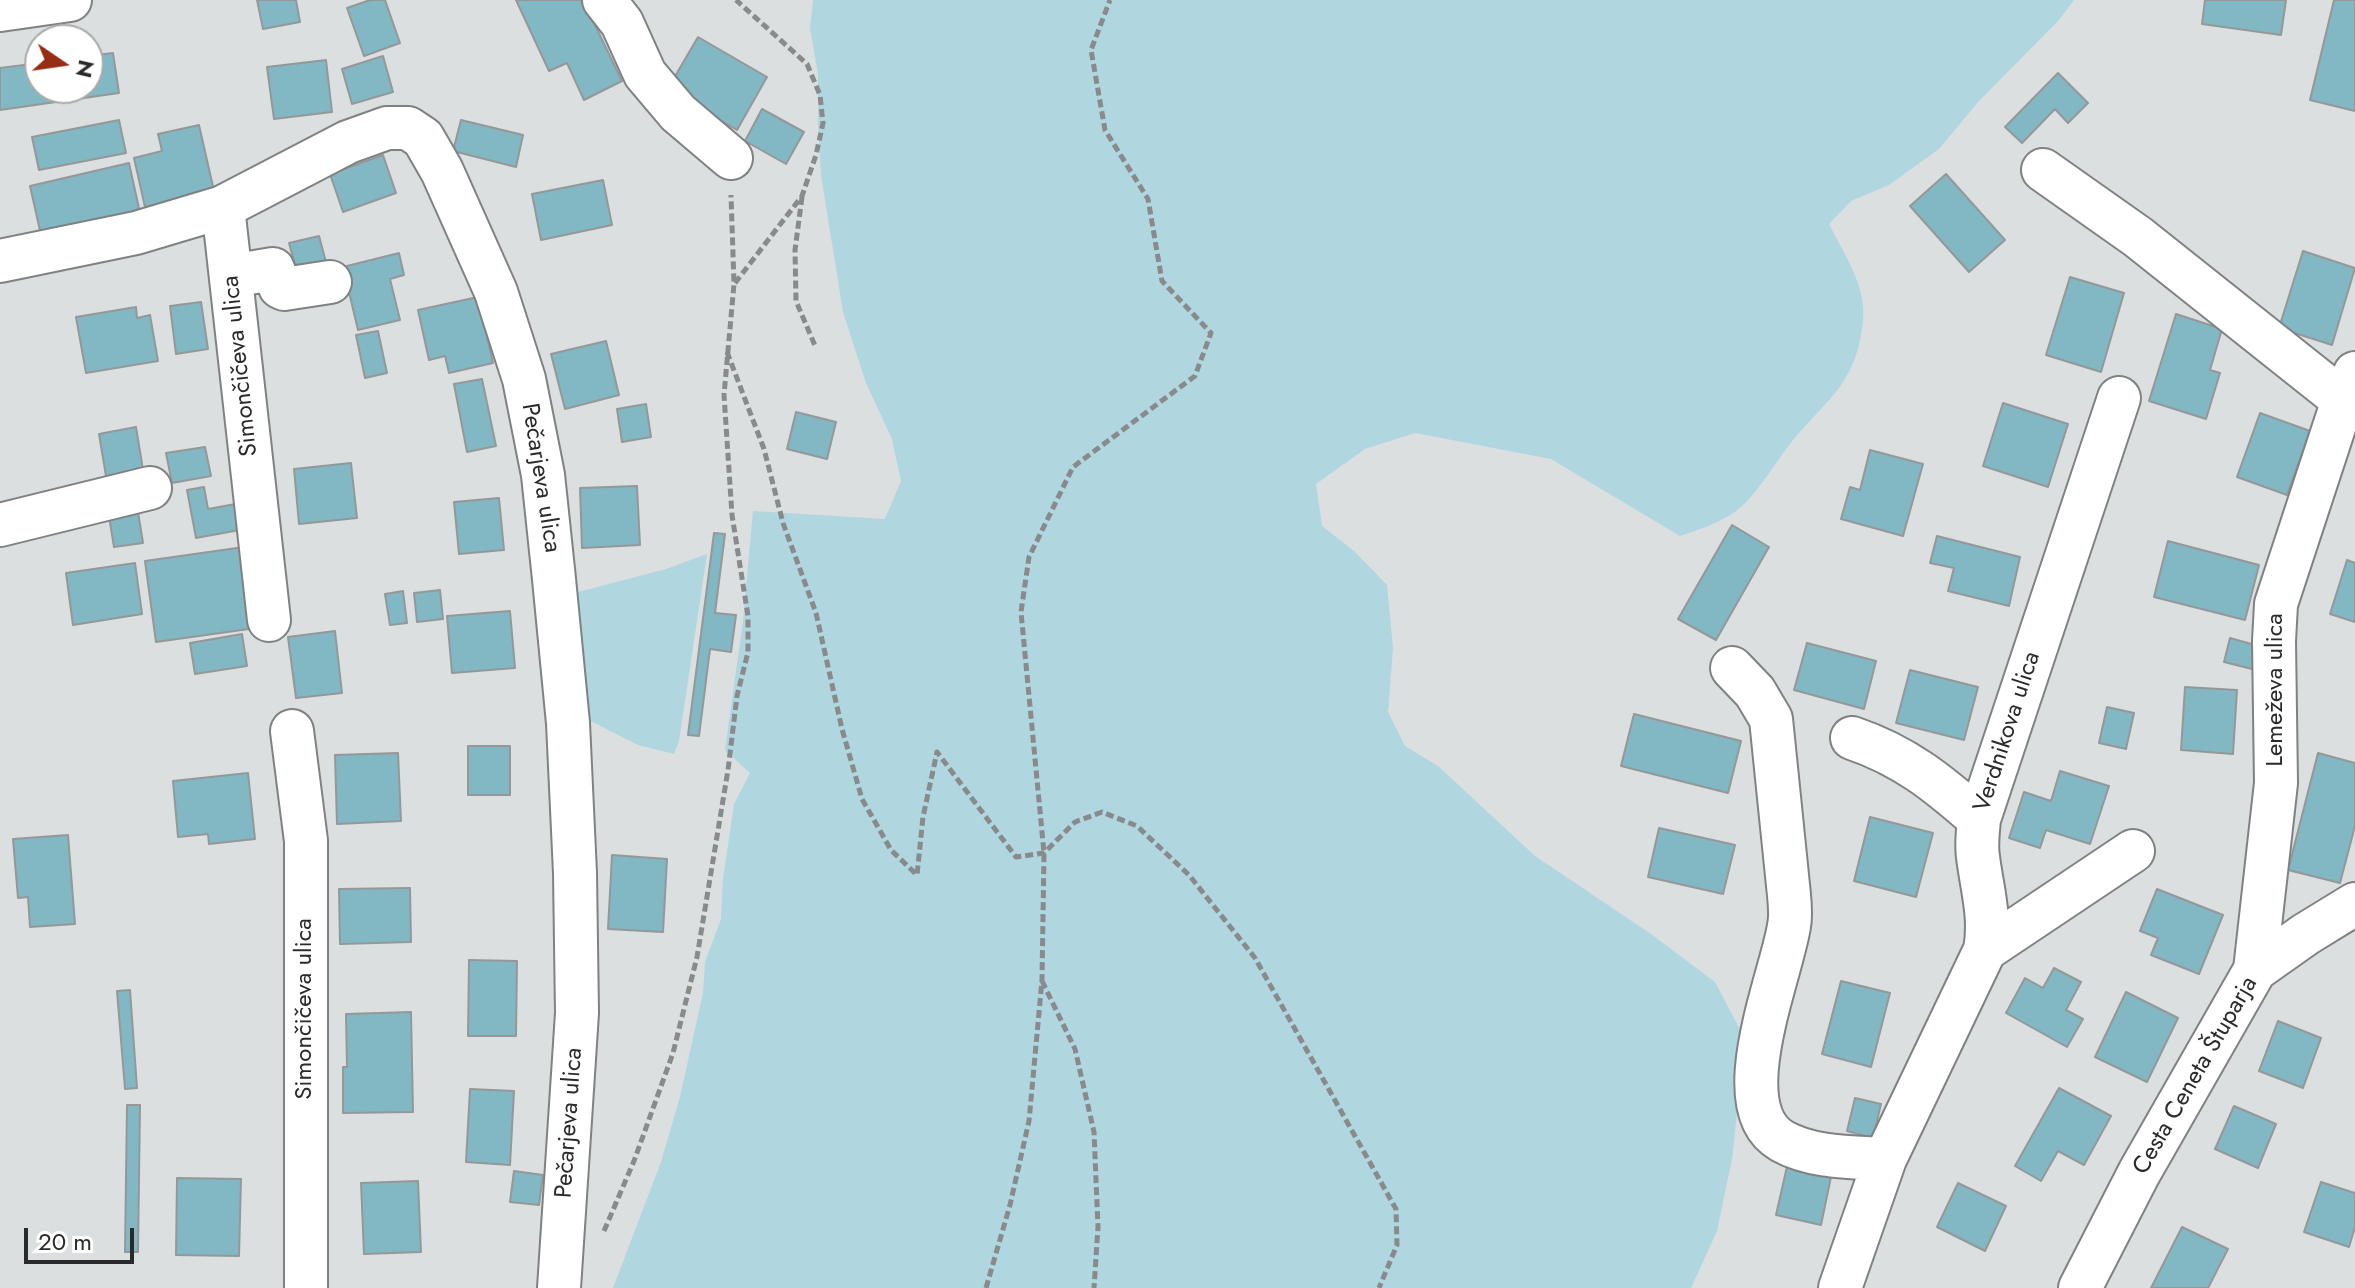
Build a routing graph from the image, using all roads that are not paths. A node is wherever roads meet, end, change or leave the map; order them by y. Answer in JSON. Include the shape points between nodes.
{"nodes":[{"id":1,"x":70,"y":0,"type":"edge"},
{"id":2,"x":604,"y":0,"type":"edge"},
{"id":3,"x":0,"y":10,"type":"edge"},
{"id":4,"x":731,"y":158,"type":"road end"},
{"id":5,"x":2043,"y":170,"type":"dead end"},
{"id":6,"x":223,"y":207,"type":"junction"},
{"id":7,"x":0,"y":261,"type":"edge"},
{"id":8,"x":231,"y":276,"type":"junction"},
{"id":9,"x":330,"y":282,"type":"dead end"},
{"id":10,"x":2349,"y":386,"type":"edge"},
{"id":11,"x":2119,"y":398,"type":"dead end"},
{"id":12,"x":150,"y":488,"type":"dead end"},
{"id":13,"x":0,"y":525,"type":"edge"},
{"id":14,"x":269,"y":620,"type":"dead end"},
{"id":15,"x":1732,"y":668,"type":"dead end"},
{"id":16,"x":292,"y":731,"type":"dead end"},
{"id":17,"x":1852,"y":738,"type":"dead end"},
{"id":18,"x":1979,"y":819,"type":"junction"},
{"id":19,"x":2133,"y":851,"type":"dead end"},
{"id":20,"x":2355,"y":904,"type":"edge"},
{"id":21,"x":1985,"y":950,"type":"junction"},
{"id":22,"x":2255,"y":970,"type":"junction"},
{"id":23,"x":1885,"y":1159,"type":"junction"},
{"id":24,"x":306,"y":1288,"type":"edge"},
{"id":25,"x":559,"y":1288,"type":"edge"},
{"id":26,"x":1840,"y":1288,"type":"edge"},
{"id":27,"x":2080,"y":1288,"type":"edge"}],
"edges":[{"from":1,"to":3,"type":"street"},
{"from":2,"to":4,"type":"street","via":[[622,23],[645,74],[678,113]]},
{"from":5,"to":10,"type":"street"},
{"from":6,"to":7,"type":"street","name":"Pečarjeva ulica","via":[[136,233]]},
{"from":6,"to":8,"type":"street","name":"Simončičeva ulica"},
{"from":6,"to":25,"type":"street","name":"Pečarjeva ulica","via":[[348,142],[387,128],[408,128],[423,138],[442,171],[496,292],[524,379],[551,549],[568,723],[575,873],[577,1013]]},
{"from":8,"to":9,"type":"street","via":[[273,269],[284,289]]},
{"from":8,"to":14,"type":"street","name":"Simončičeva ulica"},
{"from":10,"to":22,"type":"street","name":"Lemeževa ulica","via":[[2276,604],[2276,783]]},
{"from":11,"to":18,"type":"street","name":"Verdnikova ulica"},
{"from":12,"to":13,"type":"street"},
{"from":15,"to":23,"type":"street","via":[[1771,719],[1789,895],[1790,922],[1759,1046],[1755,1093],[1767,1129],[1782,1141],[1805,1150]]},
{"from":16,"to":24,"type":"street","name":"Simončičeva ulica","via":[[306,841]]},
{"from":17,"to":18,"type":"street","via":[[1903,759]]},
{"from":18,"to":21,"type":"street","name":"Verdnikova ulica","via":[[1977,854],[1989,931]]},
{"from":19,"to":21,"type":"street"},
{"from":20,"to":22,"type":"street","name":"Cesta Ceneta Štuparja"},
{"from":21,"to":23,"type":"street","name":"Verdnikova ulica"},
{"from":22,"to":27,"type":"street","name":"Cesta Ceneta Štuparja"},
{"from":23,"to":26,"type":"street","name":"Verdnikova ulica"}]}
